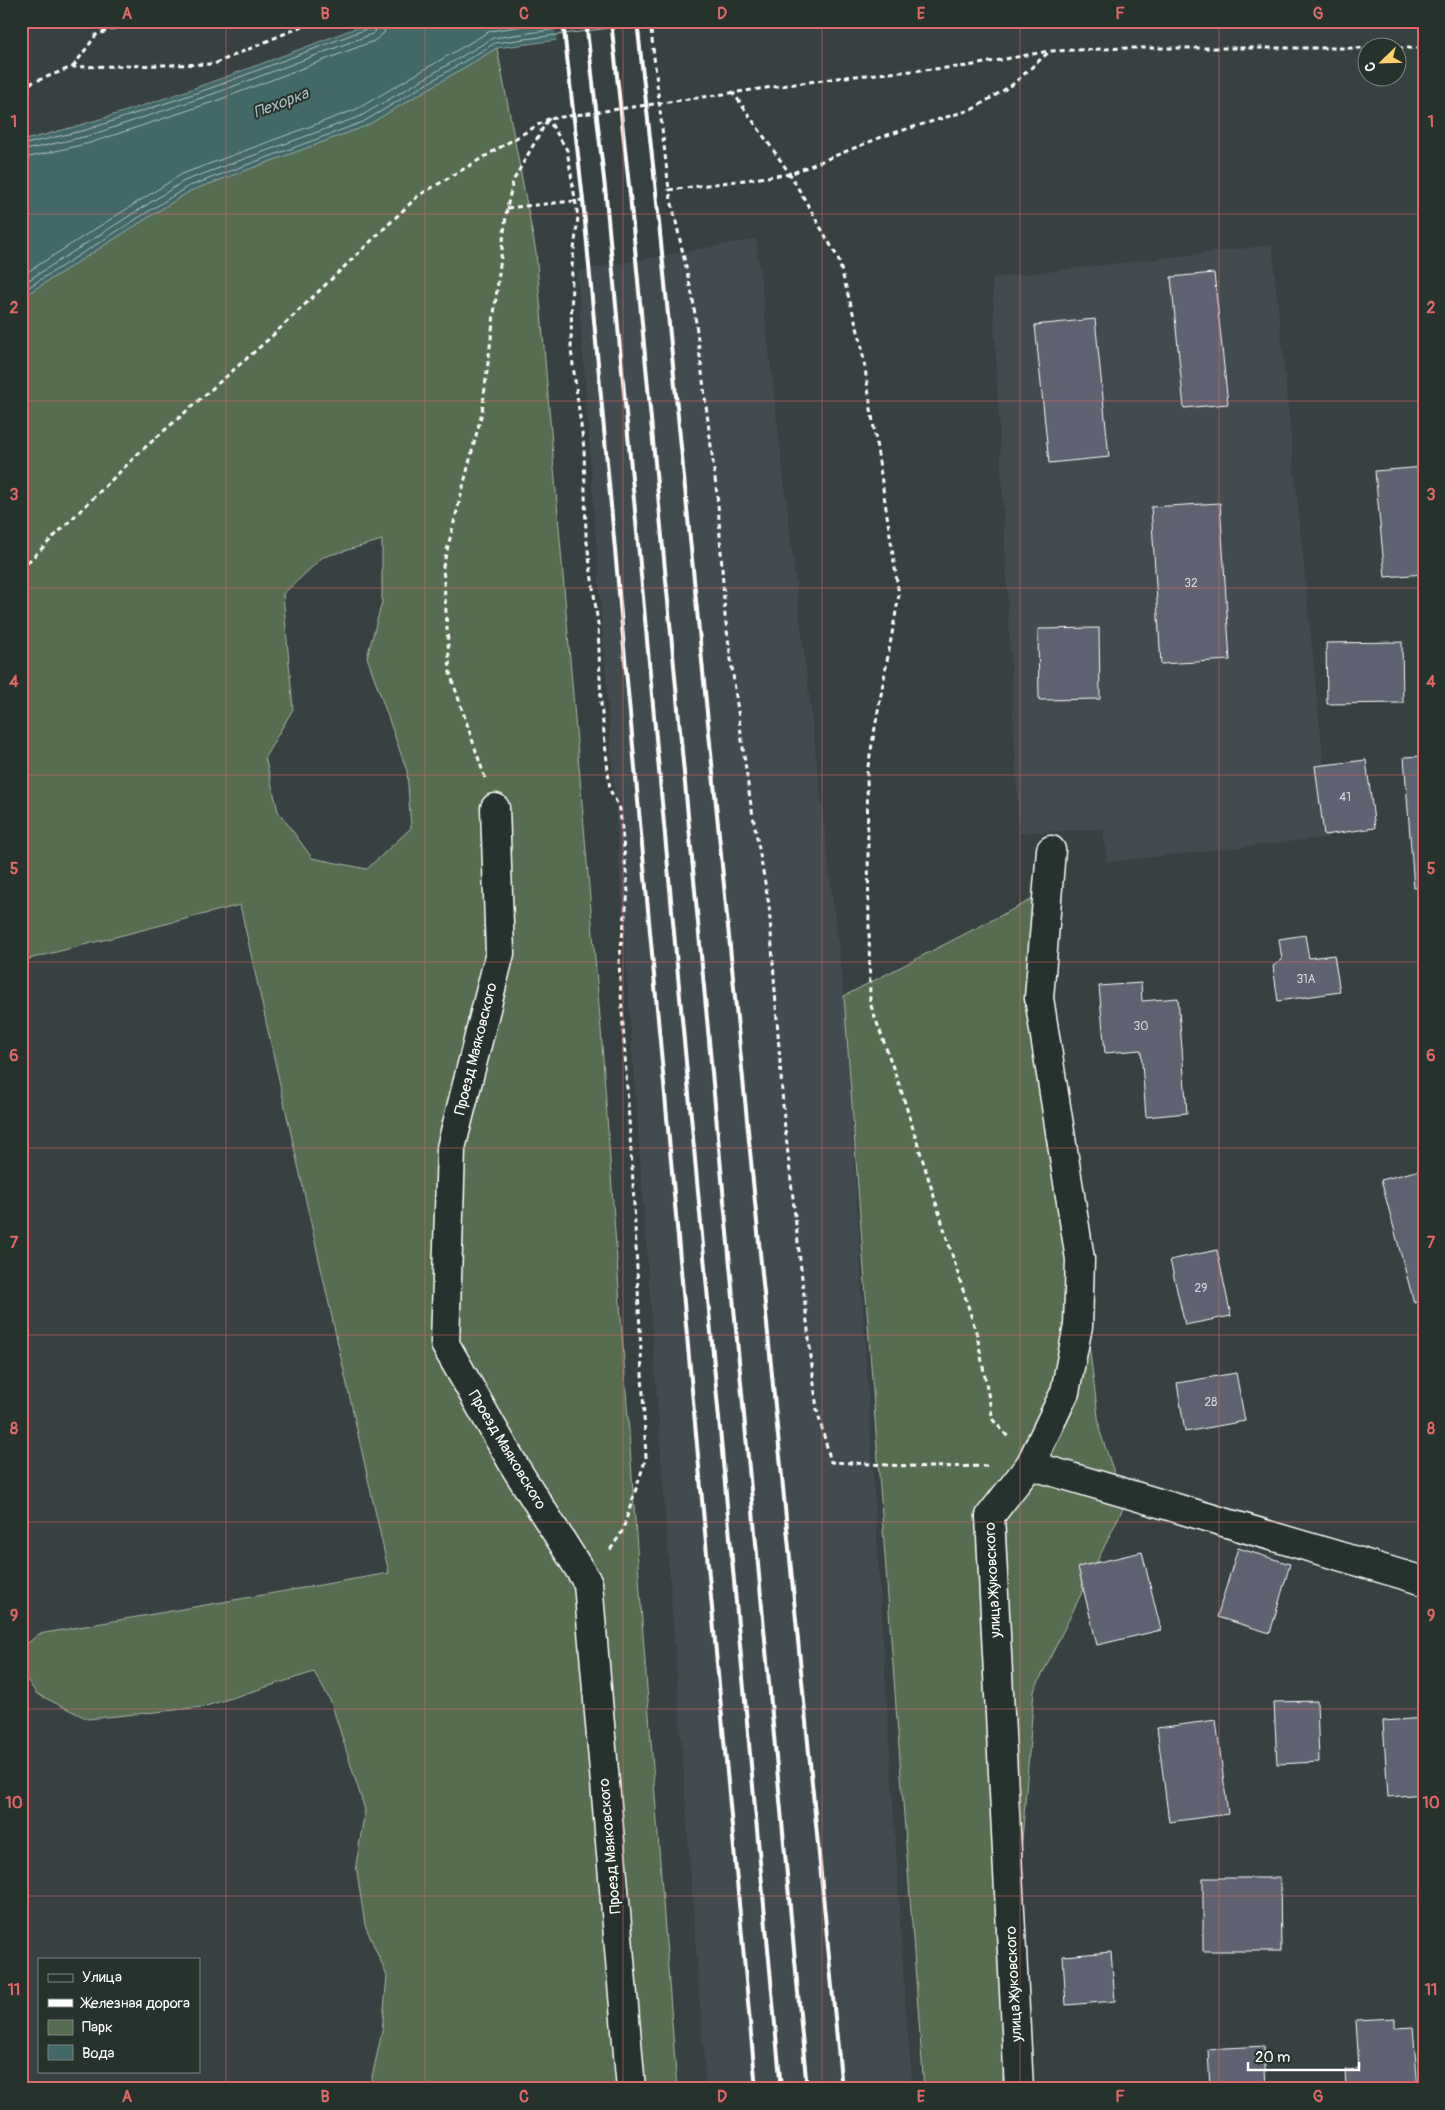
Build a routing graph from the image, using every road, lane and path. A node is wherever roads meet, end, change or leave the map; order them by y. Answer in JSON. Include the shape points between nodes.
{"nodes":[{"id":1,"x":133,"y":21,"type":"edge"},
{"id":2,"x":314,"y":21,"type":"edge"},
{"id":3,"x":650,"y":21,"type":"edge"},
{"id":4,"x":1358,"y":48,"type":"edge"},
{"id":5,"x":1408,"y":48,"type":"edge"},
{"id":6,"x":1424,"y":48,"type":"edge"},
{"id":7,"x":1050,"y":51,"type":"junction"},
{"id":8,"x":72,"y":67,"type":"junction"},
{"id":9,"x":21,"y":87,"type":"edge"},
{"id":10,"x":732,"y":91,"type":"junction"},
{"id":11,"x":548,"y":119,"type":"junction"},
{"id":12,"x":790,"y":174,"type":"junction"},
{"id":13,"x":669,"y":190,"type":"junction"},
{"id":14,"x":583,"y":200,"type":"dead end"},
{"id":15,"x":507,"y":208,"type":"junction"},
{"id":16,"x":21,"y":569,"type":"edge"},
{"id":17,"x":495,"y":808,"type":"joint"},
{"id":18,"x":1050,"y":850,"type":"dead end"},
{"id":19,"x":1030,"y":1465,"type":"junction"},
{"id":20,"x":1424,"y":1581,"type":"edge"},
{"id":21,"x":588,"y":1582,"type":"junction"},
{"id":22,"x":631,"y":2089,"type":"edge"},
{"id":23,"x":1019,"y":2089,"type":"edge"}],
"edges":[{"from":1,"to":8,"type":"path","via":[[96,35]]},
{"from":2,"to":8,"type":"path","via":[[214,64]]},
{"from":3,"to":13,"type":"path","bridge":true},
{"from":4,"to":7,"type":"path"},
{"from":5,"to":6,"type":"path"},
{"from":7,"to":10,"type":"path","via":[[968,66]]},
{"from":7,"to":12,"type":"path","via":[[1012,85],[973,109],[884,136]]},
{"from":8,"to":9,"type":"path"},
{"from":10,"to":11,"type":"path"},
{"from":10,"to":12,"type":"path"},
{"from":11,"to":15,"type":"path","via":[[514,181]]},
{"from":11,"to":16,"type":"path","via":[[418,196],[270,338],[142,451]]},
{"from":11,"to":21,"type":"path","via":[[567,150],[578,217],[572,266],[571,350],[584,448],[586,536],[598,624],[601,704],[610,790],[620,809],[625,842],[628,892],[619,962],[646,1458],[622,1532]]},
{"from":12,"to":13,"type":"path"},
{"from":12,"to":19,"type":"path","via":[[838,258],[861,342],[898,595],[867,772],[870,1003],[901,1090],[977,1335],[993,1420]]},
{"from":13,"to":19,"type":"path","via":[[694,299],[718,503],[725,616],[750,799],[769,905],[784,1119],[817,1410],[831,1462],[928,1467]]},
{"from":14,"to":15,"type":"path"},
{"from":15,"to":17,"type":"path","via":[[482,412],[443,566],[450,673]]},
{"from":17,"to":21,"type":"street","name":"Проезд Маяковского","via":[[500,953],[451,1148],[445,1344],[515,1467]]},
{"from":18,"to":19,"type":"street","name":"улица Жуковского","via":[[1039,998],[1080,1259],[1079,1307],[1065,1392]]},
{"from":19,"to":20,"type":"street"},
{"from":19,"to":23,"type":"street","name":"улица Жуковского","via":[[990,1516]]},
{"from":21,"to":22,"type":"street","name":"Проезд Маяковского"}]}
